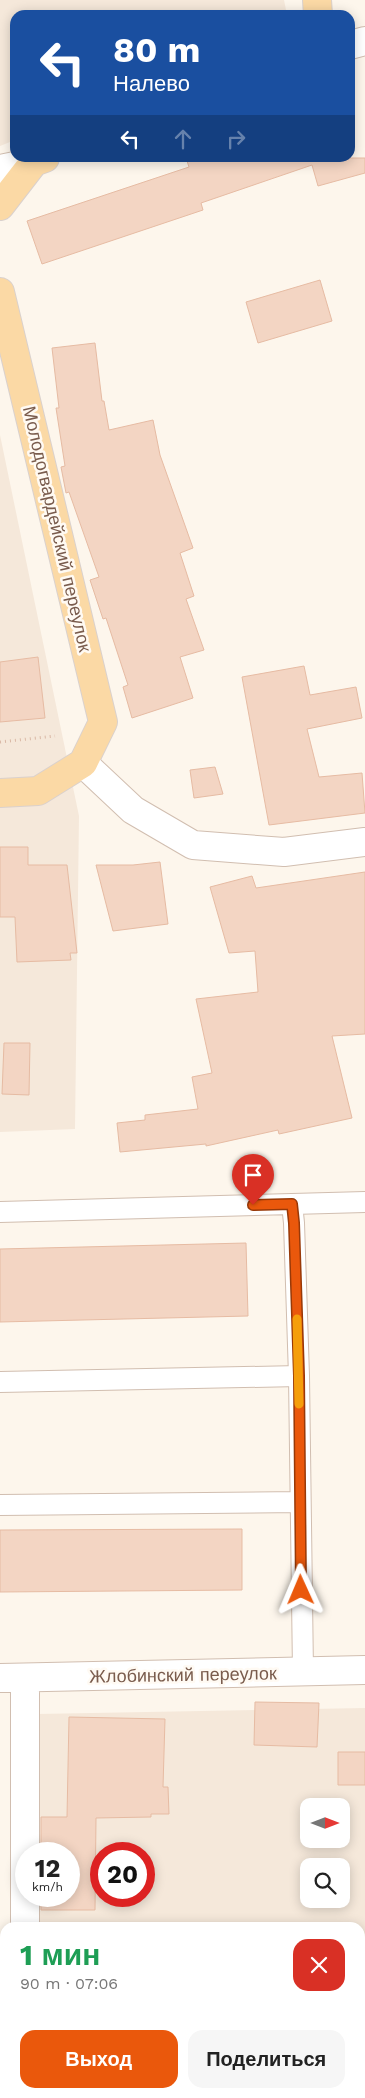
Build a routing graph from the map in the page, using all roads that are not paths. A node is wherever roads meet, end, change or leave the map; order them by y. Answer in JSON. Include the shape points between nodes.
{"nodes":[{"id":1,"x":30,"y":162,"type":"edge"},
{"id":2,"x":37,"y":162,"type":"edge"},
{"id":3,"x":0,"y":169,"type":"edge"},
{"id":4,"x":0,"y":206,"type":"edge"},
{"id":5,"x":0,"y":292,"type":"edge"},
{"id":6,"x":83,"y":763,"type":"junction"},
{"id":7,"x":0,"y":793,"type":"edge"},
{"id":8,"x":365,"y":842,"type":"edge"},
{"id":9,"x":365,"y":1202,"type":"edge"},
{"id":10,"x":292,"y":1204,"type":"junction"},
{"id":11,"x":0,"y":1212,"type":"edge"},
{"id":12,"x":299,"y":1376,"type":"junction"},
{"id":13,"x":0,"y":1382,"type":"edge"},
{"id":14,"x":300,"y":1502,"type":"junction"},
{"id":15,"x":0,"y":1505,"type":"edge"},
{"id":16,"x":365,"y":1670,"type":"edge"},
{"id":17,"x":303,"y":1672,"type":"junction"},
{"id":18,"x":13,"y":1678,"type":"edge"},
{"id":19,"x":25,"y":1922,"type":"edge"}],
"edges":[{"from":1,"to":3,"type":"street"},
{"from":2,"to":4,"type":"main road"},
{"from":5,"to":6,"type":"main road","name":"Молодогвардейский переулок","via":[[103,722]]},
{"from":6,"to":7,"type":"main road","via":[[38,791]]},
{"from":6,"to":8,"type":"street","via":[[133,810],[193,845],[284,852]]},
{"from":9,"to":10,"type":"lane"},
{"from":10,"to":11,"type":"lane"},
{"from":10,"to":12,"type":"lane"},
{"from":12,"to":13,"type":"lane"},
{"from":12,"to":14,"type":"lane"},
{"from":14,"to":15,"type":"lane"},
{"from":14,"to":17,"type":"lane"},
{"from":16,"to":17,"type":"street","name":"Жлобинский переулок"},
{"from":17,"to":18,"type":"street","name":"Жлобинский переулок"},
{"from":18,"to":19,"type":"street"}]}
